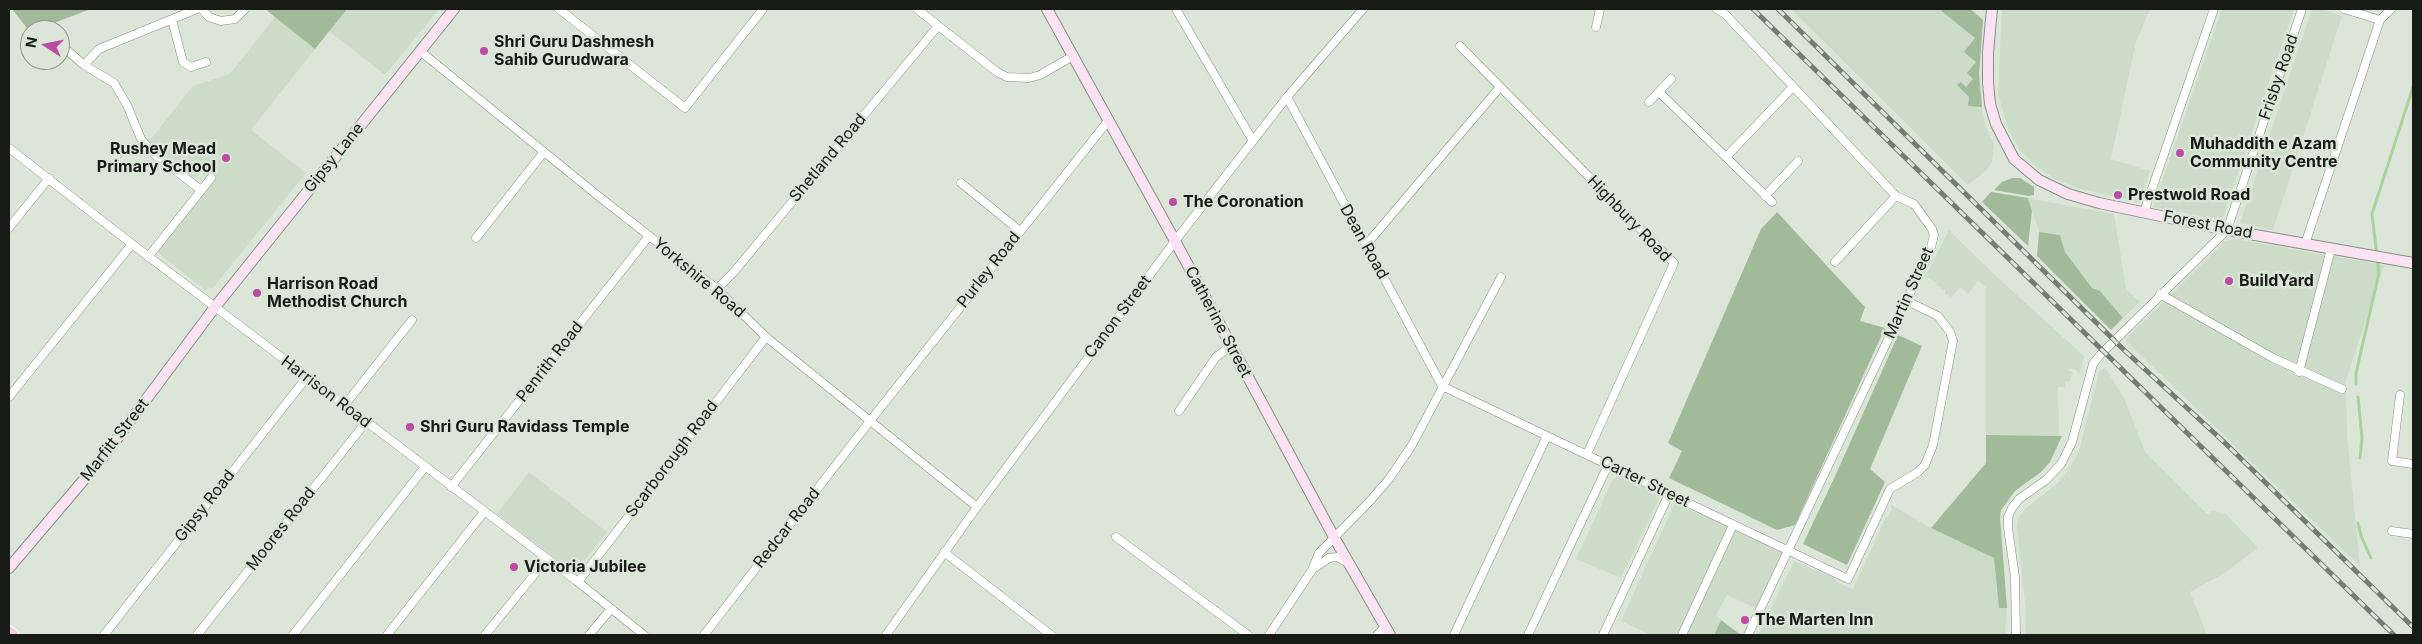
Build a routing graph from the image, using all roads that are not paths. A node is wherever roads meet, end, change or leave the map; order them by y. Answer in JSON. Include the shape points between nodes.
{"nodes":[{"id":1,"x":197,"y":9,"type":"edge"},
{"id":2,"x":202,"y":9,"type":"edge"},
{"id":3,"x":245,"y":9,"type":"edge"},
{"id":4,"x":454,"y":9,"type":"edge"},
{"id":5,"x":559,"y":9,"type":"edge"},
{"id":6,"x":763,"y":9,"type":"edge"},
{"id":7,"x":916,"y":9,"type":"edge"},
{"id":8,"x":1047,"y":9,"type":"edge"},
{"id":9,"x":1176,"y":9,"type":"edge"},
{"id":10,"x":1364,"y":9,"type":"edge"},
{"id":11,"x":1600,"y":9,"type":"edge"},
{"id":12,"x":1717,"y":9,"type":"edge"},
{"id":13,"x":1992,"y":9,"type":"edge"},
{"id":14,"x":2214,"y":9,"type":"edge"},
{"id":15,"x":2302,"y":9,"type":"edge"},
{"id":16,"x":2344,"y":9,"type":"edge"},
{"id":17,"x":2391,"y":9,"type":"edge"},
{"id":18,"x":172,"y":20,"type":"junction"},
{"id":19,"x":2380,"y":20,"type":"junction"},
{"id":20,"x":938,"y":26,"type":"junction"},
{"id":21,"x":1596,"y":27,"type":"dead end"},
{"id":22,"x":1460,"y":46,"type":"dead end"},
{"id":23,"x":420,"y":51,"type":"junction"},
{"id":24,"x":70,"y":53,"type":"edge"},
{"id":25,"x":1072,"y":56,"type":"junction"},
{"id":26,"x":206,"y":62,"type":"dead end"},
{"id":27,"x":84,"y":65,"type":"junction"},
{"id":28,"x":1671,"y":79,"type":"dead end"},
{"id":29,"x":1500,"y":87,"type":"junction"},
{"id":30,"x":1792,"y":88,"type":"junction"},
{"id":31,"x":1659,"y":92,"type":"junction"},
{"id":32,"x":1288,"y":97,"type":"junction"},
{"id":33,"x":1649,"y":102,"type":"dead end"},
{"id":34,"x":1108,"y":121,"type":"junction"},
{"id":35,"x":1253,"y":141,"type":"junction"},
{"id":36,"x":9,"y":148,"type":"edge"},
{"id":37,"x":543,"y":152,"type":"junction"},
{"id":38,"x":1726,"y":157,"type":"junction"},
{"id":39,"x":1798,"y":162,"type":"dead end"},
{"id":40,"x":49,"y":178,"type":"junction"},
{"id":41,"x":211,"y":178,"type":"dead end"},
{"id":42,"x":962,"y":183,"type":"dead end"},
{"id":43,"x":201,"y":190,"type":"junction"},
{"id":44,"x":1765,"y":196,"type":"junction"},
{"id":45,"x":1896,"y":196,"type":"junction"},
{"id":46,"x":1772,"y":202,"type":"dead end"},
{"id":47,"x":2144,"y":212,"type":"junction"},
{"id":48,"x":9,"y":228,"type":"edge"},
{"id":49,"x":2226,"y":230,"type":"junction"},
{"id":50,"x":1020,"y":231,"type":"junction"},
{"id":51,"x":648,"y":236,"type":"junction"},
{"id":52,"x":476,"y":238,"type":"dead end"},
{"id":53,"x":1175,"y":241,"type":"junction"},
{"id":54,"x":132,"y":244,"type":"junction"},
{"id":55,"x":2305,"y":244,"type":"junction"},
{"id":56,"x":1366,"y":245,"type":"junction"},
{"id":57,"x":2331,"y":249,"type":"junction"},
{"id":58,"x":148,"y":257,"type":"junction"},
{"id":59,"x":1834,"y":262,"type":"dead end"},
{"id":60,"x":2413,"y":263,"type":"edge"},
{"id":61,"x":1502,"y":277,"type":"dead end"},
{"id":62,"x":717,"y":290,"type":"junction"},
{"id":63,"x":2160,"y":294,"type":"junction"},
{"id":64,"x":1907,"y":301,"type":"junction"},
{"id":65,"x":214,"y":306,"type":"junction"},
{"id":66,"x":412,"y":320,"type":"dead end"},
{"id":67,"x":766,"y":337,"type":"junction"},
{"id":68,"x":1231,"y":346,"type":"junction"},
{"id":69,"x":2299,"y":372,"type":"junction"},
{"id":70,"x":307,"y":377,"type":"junction"},
{"id":71,"x":1442,"y":386,"type":"junction"},
{"id":72,"x":2342,"y":389,"type":"dead end"},
{"id":73,"x":2400,"y":395,"type":"dead end"},
{"id":74,"x":9,"y":398,"type":"edge"},
{"id":75,"x":344,"y":406,"type":"junction"},
{"id":76,"x":1179,"y":411,"type":"dead end"},
{"id":77,"x":870,"y":420,"type":"junction"},
{"id":78,"x":366,"y":422,"type":"junction"},
{"id":79,"x":1548,"y":436,"type":"junction"},
{"id":80,"x":1587,"y":454,"type":"junction"},
{"id":81,"x":2413,"y":464,"type":"edge"},
{"id":82,"x":1608,"y":465,"type":"junction"},
{"id":83,"x":425,"y":467,"type":"junction"},
{"id":84,"x":451,"y":487,"type":"junction"},
{"id":85,"x":1669,"y":494,"type":"junction"},
{"id":86,"x":977,"y":507,"type":"junction"},
{"id":87,"x":484,"y":512,"type":"junction"},
{"id":88,"x":1733,"y":525,"type":"junction"},
{"id":89,"x":2392,"y":531,"type":"dead end"},
{"id":90,"x":2413,"y":534,"type":"edge"},
{"id":91,"x":1116,"y":536,"type":"dead end"},
{"id":92,"x":1335,"y":539,"type":"junction"},
{"id":93,"x":1788,"y":550,"type":"junction"},
{"id":94,"x":944,"y":552,"type":"junction"},
{"id":95,"x":547,"y":559,"type":"junction"},
{"id":96,"x":1348,"y":563,"type":"junction"},
{"id":97,"x":9,"y":568,"type":"edge"},
{"id":98,"x":1312,"y":570,"type":"junction"},
{"id":99,"x":578,"y":582,"type":"junction"},
{"id":100,"x":610,"y":610,"type":"junction"},
{"id":101,"x":1388,"y":631,"type":"edge"},
{"id":102,"x":9,"y":632,"type":"edge"},
{"id":103,"x":1048,"y":634,"type":"edge"},
{"id":104,"x":13,"y":635,"type":"edge"},
{"id":105,"x":104,"y":635,"type":"edge"},
{"id":106,"x":197,"y":635,"type":"edge"},
{"id":107,"x":293,"y":635,"type":"edge"},
{"id":108,"x":387,"y":635,"type":"edge"},
{"id":109,"x":485,"y":635,"type":"edge"},
{"id":110,"x":589,"y":635,"type":"edge"},
{"id":111,"x":644,"y":635,"type":"edge"},
{"id":112,"x":704,"y":635,"type":"edge"},
{"id":113,"x":886,"y":635,"type":"edge"},
{"id":114,"x":1248,"y":635,"type":"edge"},
{"id":115,"x":1269,"y":635,"type":"edge"},
{"id":116,"x":1377,"y":635,"type":"edge"},
{"id":117,"x":1454,"y":635,"type":"edge"},
{"id":118,"x":1528,"y":635,"type":"edge"},
{"id":119,"x":1603,"y":635,"type":"edge"},
{"id":120,"x":1682,"y":635,"type":"edge"},
{"id":121,"x":1748,"y":635,"type":"edge"},
{"id":122,"x":2016,"y":635,"type":"edge"}],
"edges":[{"from":1,"to":18,"type":"street"},
{"from":2,"to":3,"type":"street","via":[[209,17],[222,21],[235,19]]},
{"from":4,"to":23,"type":"street","name":"Gipsy Lane"},
{"from":5,"to":6,"type":"street","via":[[685,108]]},
{"from":7,"to":20,"type":"street"},
{"from":8,"to":25,"type":"street","name":"Catherine Street"},
{"from":9,"to":35,"type":"street"},
{"from":10,"to":32,"type":"street","name":"Canon Street"},
{"from":11,"to":21,"type":"street"},
{"from":12,"to":30,"type":"street","name":"Martin Street"},
{"from":13,"to":47,"type":"street","name":"Forest Road","via":[[1988,52],[1990,104],[2014,159],[2038,180],[2068,194]]},
{"from":14,"to":47,"type":"street"},
{"from":15,"to":49,"type":"street","name":"Frisby Road"},
{"from":16,"to":19,"type":"street"},
{"from":17,"to":19,"type":"street"},
{"from":18,"to":26,"type":"street","via":[[183,62],[192,67]]},
{"from":18,"to":27,"type":"street","via":[[99,50]]},
{"from":19,"to":55,"type":"street"},
{"from":20,"to":25,"type":"street","via":[[1007,77],[1040,75]]},
{"from":20,"to":62,"type":"street","name":"Shetland Road"},
{"from":22,"to":29,"type":"street","name":"Highbury Road"},
{"from":23,"to":37,"type":"street","name":"Yorkshire Road"},
{"from":23,"to":65,"type":"street","name":"Gipsy Lane"},
{"from":24,"to":27,"type":"street"},
{"from":25,"to":34,"type":"street","name":"Catherine Street"},
{"from":27,"to":43,"type":"street","via":[[114,83],[128,105],[141,139],[154,154]]},
{"from":28,"to":31,"type":"street"},
{"from":29,"to":56,"type":"street"},
{"from":29,"to":80,"type":"street","name":"Highbury Road","via":[[1674,263]]},
{"from":30,"to":38,"type":"street"},
{"from":30,"to":45,"type":"street","name":"Martin Street"},
{"from":31,"to":33,"type":"street"},
{"from":31,"to":38,"type":"street"},
{"from":32,"to":35,"type":"street","name":"Canon Street"},
{"from":32,"to":56,"type":"street","name":"Dean Road"},
{"from":34,"to":50,"type":"street","name":"Purley Road"},
{"from":34,"to":53,"type":"street","name":"Catherine Street"},
{"from":35,"to":53,"type":"street","name":"Canon Street"},
{"from":36,"to":40,"type":"street","name":"Harrison Road"},
{"from":37,"to":51,"type":"street","name":"Yorkshire Road"},
{"from":37,"to":52,"type":"street"},
{"from":38,"to":44,"type":"street"},
{"from":39,"to":44,"type":"street"},
{"from":40,"to":48,"type":"street"},
{"from":40,"to":54,"type":"street","name":"Harrison Road"},
{"from":41,"to":43,"type":"street"},
{"from":42,"to":50,"type":"street"},
{"from":43,"to":58,"type":"street"},
{"from":44,"to":46,"type":"street"},
{"from":45,"to":59,"type":"street"},
{"from":45,"to":64,"type":"street","name":"Martin Street","via":[[1914,204],[1934,235]]},
{"from":47,"to":49,"type":"street","name":"Forest Road"},
{"from":49,"to":55,"type":"street","name":"Forest Road"},
{"from":49,"to":63,"type":"street"},
{"from":50,"to":77,"type":"street","name":"Purley Road"},
{"from":51,"to":62,"type":"street","name":"Yorkshire Road"},
{"from":51,"to":84,"type":"street","name":"Penrith Road"},
{"from":53,"to":68,"type":"street","name":"Catherine Street"},
{"from":53,"to":86,"type":"street","name":"Canon Street"},
{"from":54,"to":58,"type":"street","name":"Harrison Road"},
{"from":54,"to":74,"type":"street"},
{"from":55,"to":57,"type":"street","name":"Forest Road"},
{"from":56,"to":71,"type":"street","name":"Dean Road"},
{"from":57,"to":60,"type":"street","name":"Forest Road"},
{"from":57,"to":69,"type":"street"},
{"from":58,"to":65,"type":"street","name":"Harrison Road"},
{"from":61,"to":71,"type":"street"},
{"from":62,"to":67,"type":"street","name":"Yorkshire Road"},
{"from":63,"to":69,"type":"street"},
{"from":63,"to":122,"type":"street","via":[[2093,364],[2072,442],[2061,464],[2019,500],[2008,517]]},
{"from":64,"to":93,"type":"street","name":"Martin Street"},
{"from":64,"to":93,"type":"street","name":"Carter Street","via":[[1938,316],[1945,323],[1952,341],[1933,445],[1926,465],[1890,489],[1848,579]]},
{"from":65,"to":70,"type":"street","name":"Harrison Road"},
{"from":65,"to":97,"type":"street","name":"Marfitt Street","via":[[104,456]]},
{"from":66,"to":75,"type":"street"},
{"from":67,"to":77,"type":"street","name":"Yorkshire Road"},
{"from":67,"to":99,"type":"street","name":"Scarborough Road"},
{"from":68,"to":76,"type":"street","via":[[1216,357]]},
{"from":68,"to":92,"type":"street","name":"Catherine Street"},
{"from":69,"to":72,"type":"street"},
{"from":70,"to":75,"type":"street","name":"Harrison Road"},
{"from":70,"to":105,"type":"street","name":"Gipsy Road"},
{"from":71,"to":79,"type":"street","name":"Carter Street"},
{"from":71,"to":92,"type":"street","via":[[1412,446],[1389,479]]},
{"from":73,"to":81,"type":"street","via":[[2392,461]]},
{"from":75,"to":78,"type":"street","name":"Harrison Road"},
{"from":77,"to":86,"type":"street","name":"Yorkshire Road"},
{"from":77,"to":112,"type":"street","name":"Redcar Road"},
{"from":78,"to":83,"type":"street","name":"Harrison Road"},
{"from":78,"to":106,"type":"street","name":"Moores Road"},
{"from":79,"to":80,"type":"street","name":"Carter Street"},
{"from":79,"to":117,"type":"street"},
{"from":80,"to":82,"type":"street","name":"Carter Street"},
{"from":82,"to":85,"type":"street","name":"Carter Street"},
{"from":82,"to":118,"type":"street"},
{"from":83,"to":84,"type":"street","name":"Harrison Road"},
{"from":83,"to":107,"type":"street"},
{"from":84,"to":87,"type":"street","name":"Harrison Road"},
{"from":85,"to":88,"type":"street","name":"Carter Street"},
{"from":85,"to":119,"type":"street"},
{"from":86,"to":94,"type":"street","name":"Canon Street"},
{"from":87,"to":95,"type":"street","name":"Harrison Road"},
{"from":87,"to":108,"type":"street"},
{"from":88,"to":93,"type":"street","name":"Carter Street"},
{"from":88,"to":120,"type":"street"},
{"from":89,"to":90,"type":"street"},
{"from":91,"to":114,"type":"street"},
{"from":92,"to":96,"type":"street","name":"Catherine Street"},
{"from":92,"to":98,"type":"street","via":[[1320,553]]},
{"from":93,"to":121,"type":"street","name":"Martin Street"},
{"from":94,"to":103,"type":"street"},
{"from":94,"to":113,"type":"street","name":"Canon Street"},
{"from":95,"to":99,"type":"street","name":"Harrison Road"},
{"from":95,"to":109,"type":"street"},
{"from":96,"to":98,"type":"street","via":[[1337,557],[1329,558]]},
{"from":96,"to":101,"type":"street","name":"Catherine Street"},
{"from":98,"to":115,"type":"street"},
{"from":99,"to":100,"type":"street","name":"Harrison Road"},
{"from":100,"to":110,"type":"street"},
{"from":100,"to":111,"type":"street","name":"Harrison Road"},
{"from":101,"to":116,"type":"street"},
{"from":102,"to":104,"type":"main road"}]}
